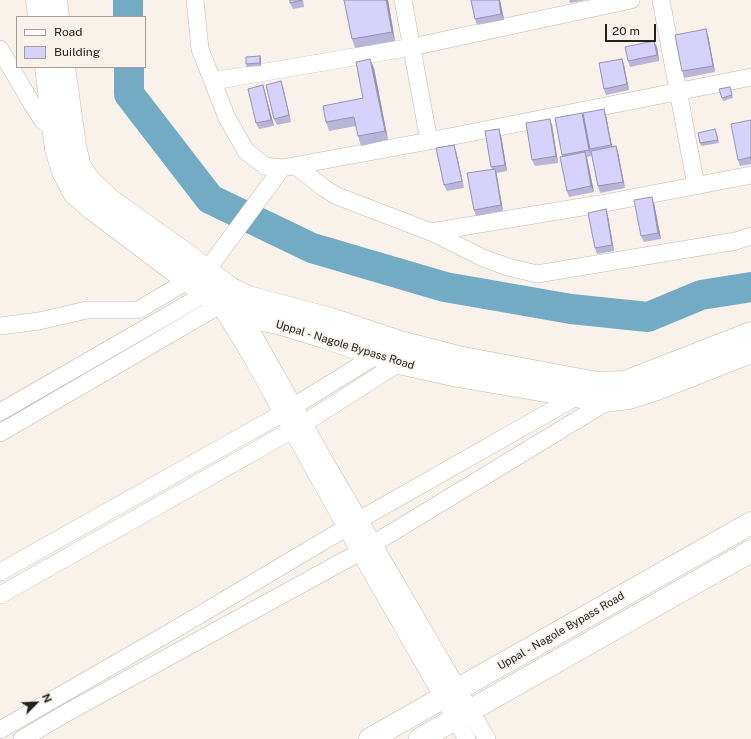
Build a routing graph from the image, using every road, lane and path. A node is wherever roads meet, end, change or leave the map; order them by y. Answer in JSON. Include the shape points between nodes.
{"nodes":[{"id":1,"x":37,"y":0,"type":"edge"},
{"id":2,"x":56,"y":0,"type":"edge"},
{"id":3,"x":195,"y":0,"type":"edge"},
{"id":4,"x":403,"y":0,"type":"edge"},
{"id":5,"x":631,"y":0,"type":"edge"},
{"id":6,"x":661,"y":0,"type":"edge"},
{"id":7,"x":39,"y":16,"type":"edge"},
{"id":8,"x":58,"y":16,"type":"edge"},
{"id":9,"x":412,"y":47,"type":"junction"},
{"id":10,"x":0,"y":48,"type":"edge"},
{"id":11,"x":46,"y":68,"type":"edge"},
{"id":12,"x":64,"y":68,"type":"edge"},
{"id":13,"x":751,"y":77,"type":"edge"},
{"id":14,"x":213,"y":81,"type":"junction"},
{"id":15,"x":679,"y":92,"type":"junction"},
{"id":16,"x":53,"y":128,"type":"junction"},
{"id":17,"x":429,"y":141,"type":"junction"},
{"id":18,"x":289,"y":167,"type":"junction"},
{"id":19,"x":751,"y":175,"type":"edge"},
{"id":20,"x":696,"y":186,"type":"junction"},
{"id":21,"x":431,"y":232,"type":"junction"},
{"id":22,"x":751,"y":236,"type":"edge"},
{"id":23,"x":215,"y":286,"type":"junction"},
{"id":24,"x":242,"y":315,"type":"junction"},
{"id":25,"x":0,"y":326,"type":"edge"},
{"id":26,"x":751,"y":333,"type":"edge"},
{"id":27,"x":392,"y":339,"type":"junction"},
{"id":28,"x":416,"y":346,"type":"junction"},
{"id":29,"x":751,"y":352,"type":"edge"},
{"id":30,"x":377,"y":355,"type":"junction"},
{"id":31,"x":399,"y":363,"type":"junction"},
{"id":32,"x":625,"y":382,"type":"junction"},
{"id":33,"x":597,"y":383,"type":"junction"},
{"id":34,"x":577,"y":396,"type":"junction"},
{"id":35,"x":611,"y":400,"type":"junction"},
{"id":36,"x":288,"y":410,"type":"junction"},
{"id":37,"x":0,"y":412,"type":"edge"},
{"id":38,"x":298,"y":427,"type":"junction"},
{"id":39,"x":0,"y":433,"type":"edge"},
{"id":40,"x":751,"y":523,"type":"edge"},
{"id":41,"x":353,"y":524,"type":"junction"},
{"id":42,"x":366,"y":548,"type":"junction"},
{"id":43,"x":751,"y":552,"type":"edge"},
{"id":44,"x":0,"y":572,"type":"edge"},
{"id":45,"x":0,"y":595,"type":"edge"},
{"id":46,"x":451,"y":693,"type":"junction"},
{"id":47,"x":463,"y":714,"type":"junction"},
{"id":48,"x":0,"y":730,"type":"edge"},
{"id":49,"x":22,"y":739,"type":"edge"},
{"id":50,"x":370,"y":739,"type":"edge"},
{"id":51,"x":420,"y":739,"type":"edge"},
{"id":52,"x":467,"y":739,"type":"edge"},
{"id":53,"x":487,"y":739,"type":"edge"}],
"edges":[{"from":1,"to":7,"type":"street"},
{"from":2,"to":8,"type":"street"},
{"from":3,"to":14,"type":"street","via":[[200,48]]},
{"from":4,"to":9,"type":"street"},
{"from":5,"to":9,"type":"street"},
{"from":6,"to":15,"type":"street"},
{"from":9,"to":14,"type":"street"},
{"from":9,"to":17,"type":"street"},
{"from":10,"to":16,"type":"street","via":[[43,121]]},
{"from":11,"to":16,"type":"street","name":"Uppal - Nagole Bypass Road"},
{"from":12,"to":23,"type":"street","name":"Uppal - Nagole Bypass Road","via":[[80,167],[90,181],[110,200]]},
{"from":13,"to":15,"type":"street"},
{"from":14,"to":18,"type":"street","via":[[227,118],[246,151],[265,166]]},
{"from":15,"to":17,"type":"street"},
{"from":15,"to":20,"type":"street"},
{"from":16,"to":23,"type":"street","name":"Uppal - Nagole Bypass Road","via":[[61,166],[74,193],[91,208]]},
{"from":17,"to":18,"type":"street"},
{"from":18,"to":21,"type":"street","via":[[338,196]]},
{"from":18,"to":23,"type":"street","via":[[270,186],[234,232]]},
{"from":19,"to":20,"type":"street"},
{"from":20,"to":21,"type":"street"},
{"from":21,"to":22,"type":"street","via":[[483,258],[537,274],[736,241]]},
{"from":23,"to":24,"type":"street","name":"Uppal - Nagole Bypass Road"},
{"from":23,"to":25,"type":"street","via":[[138,310],[88,310],[39,321]]},
{"from":23,"to":27,"type":"street","name":"Uppal - Nagole Bypass Road"},
{"from":23,"to":36,"type":"street","via":[[251,356]]},
{"from":23,"to":37,"type":"street"},
{"from":23,"to":39,"type":"street"},
{"from":24,"to":30,"type":"street","name":"Uppal - Nagole Bypass Road","via":[[324,337]]},
{"from":24,"to":36,"type":"street"},
{"from":26,"to":32,"type":"street","name":"Uppal - Nagole Bypass Road"},
{"from":27,"to":28,"type":"street","name":"Uppal - Nagole Bypass Road"},
{"from":27,"to":30,"type":"street"},
{"from":28,"to":31,"type":"street"},
{"from":28,"to":33,"type":"street","name":"Uppal - Nagole Bypass Road","via":[[458,357]]},
{"from":29,"to":35,"type":"street","name":"Uppal - Nagole Bypass Road","via":[[657,389],[629,398]]},
{"from":30,"to":31,"type":"street","name":"Uppal - Nagole Bypass Road"},
{"from":30,"to":36,"type":"street"},
{"from":31,"to":34,"type":"street","name":"Uppal - Nagole Bypass Road","via":[[458,376]]},
{"from":31,"to":38,"type":"street"},
{"from":32,"to":33,"type":"street","name":"Uppal - Nagole Bypass Road"},
{"from":32,"to":35,"type":"street"},
{"from":33,"to":34,"type":"street"},
{"from":34,"to":35,"type":"street","name":"Uppal - Nagole Bypass Road"},
{"from":34,"to":41,"type":"street"},
{"from":35,"to":42,"type":"street"},
{"from":36,"to":38,"type":"street"},
{"from":36,"to":44,"type":"street"},
{"from":38,"to":41,"type":"street"},
{"from":38,"to":45,"type":"street"},
{"from":40,"to":46,"type":"street","name":"Uppal - Nagole Bypass Road"},
{"from":41,"to":42,"type":"street"},
{"from":41,"to":48,"type":"street"},
{"from":42,"to":46,"type":"street"},
{"from":42,"to":49,"type":"street"},
{"from":43,"to":47,"type":"street"},
{"from":46,"to":47,"type":"street"},
{"from":46,"to":50,"type":"street","name":"Uppal - Nagole Bypass Road"},
{"from":47,"to":51,"type":"street"},
{"from":47,"to":52,"type":"street"},
{"from":47,"to":53,"type":"street"}]}
